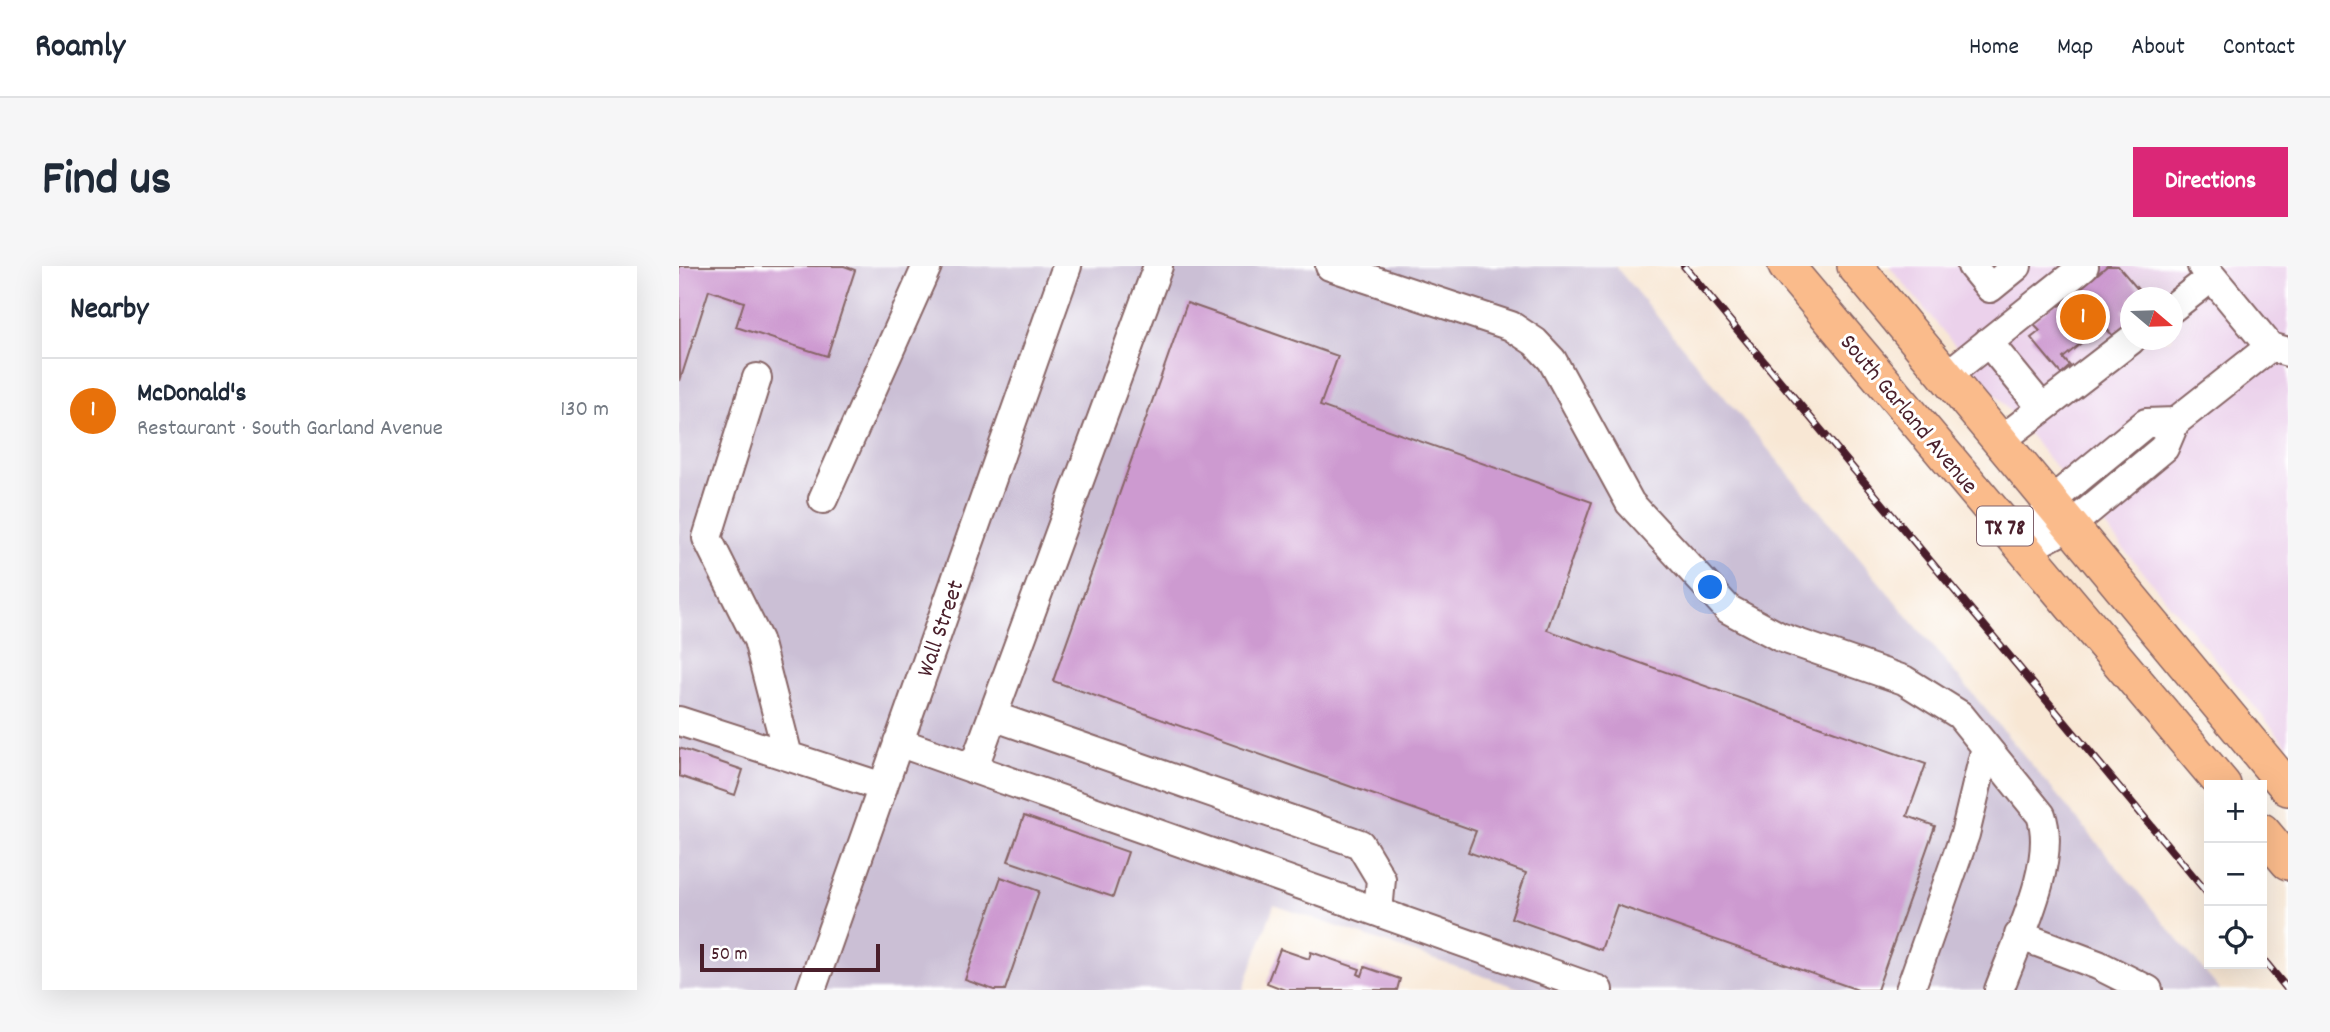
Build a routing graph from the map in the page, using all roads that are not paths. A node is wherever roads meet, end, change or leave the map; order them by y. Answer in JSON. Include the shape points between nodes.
{"nodes":[{"id":1,"x":927,"y":266,"type":"edge"},
{"id":2,"x":1066,"y":266,"type":"edge"},
{"id":3,"x":1158,"y":266,"type":"edge"},
{"id":4,"x":1330,"y":266,"type":"edge"},
{"id":5,"x":1786,"y":266,"type":"edge"},
{"id":6,"x":1855,"y":266,"type":"edge"},
{"id":7,"x":1972,"y":266,"type":"edge"},
{"id":8,"x":2017,"y":266,"type":"edge"},
{"id":9,"x":2084,"y":266,"type":"edge"},
{"id":10,"x":2207,"y":272,"type":"edge"},
{"id":11,"x":2183,"y":297,"type":"edge"},
{"id":12,"x":1988,"y":342,"type":"junction"},
{"id":13,"x":2120,"y":348,"type":"edge"},
{"id":14,"x":2279,"y":350,"type":"edge"},
{"id":15,"x":1946,"y":376,"type":"junction"},
{"id":16,"x":757,"y":378,"type":"dead end"},
{"id":17,"x":2042,"y":408,"type":"junction"},
{"id":18,"x":2000,"y":441,"type":"junction"},
{"id":19,"x":823,"y":499,"type":"dead end"},
{"id":20,"x":2060,"y":514,"type":"junction"},
{"id":21,"x":2025,"y":550,"type":"junction"},
{"id":22,"x":993,"y":716,"type":"junction"},
{"id":23,"x":679,"y":721,"type":"edge"},
{"id":24,"x":898,"y":742,"type":"junction"},
{"id":25,"x":1986,"y":747,"type":"junction"},
{"id":26,"x":788,"y":756,"type":"junction"},
{"id":27,"x":973,"y":769,"type":"junction"},
{"id":28,"x":2219,"y":780,"type":"edge"},
{"id":29,"x":883,"y":787,"type":"junction"},
{"id":30,"x":2288,"y":788,"type":"edge"},
{"id":31,"x":2267,"y":837,"type":"edge"},
{"id":32,"x":2288,"y":862,"type":"edge"},
{"id":33,"x":1378,"y":912,"type":"junction"},
{"id":34,"x":2019,"y":935,"type":"junction"},
{"id":35,"x":811,"y":990,"type":"edge"},
{"id":36,"x":1598,"y":990,"type":"edge"},
{"id":37,"x":1910,"y":990,"type":"edge"},
{"id":38,"x":1999,"y":990,"type":"edge"},
{"id":39,"x":2148,"y":990,"type":"edge"}],
"edges":[{"from":1,"to":19,"type":"street"},
{"from":2,"to":24,"type":"street","name":"Wall Street"},
{"from":3,"to":22,"type":"street"},
{"from":4,"to":25,"type":"street","via":[[1511,326],[1535,342],[1552,360],[1630,503],[1728,609],[1780,637],[1904,680],[1960,715]]},
{"from":5,"to":21,"type":"main road","name":"South Garland Avenue","number":"TX 78"},
{"from":6,"to":15,"type":"main road","name":"South Garland Avenue","number":"TX 78"},
{"from":7,"to":8,"type":"street","via":[[1990,288]]},
{"from":9,"to":12,"type":"street"},
{"from":10,"to":11,"type":"street"},
{"from":10,"to":14,"type":"street"},
{"from":12,"to":15,"type":"street"},
{"from":12,"to":17,"type":"street"},
{"from":13,"to":17,"type":"street"},
{"from":14,"to":20,"type":"street","via":[[2175,422],[2164,448]]},
{"from":15,"to":18,"type":"main road","name":"South Garland Avenue","number":"TX 78"},
{"from":16,"to":26,"type":"street","via":[[707,538],[758,640]]},
{"from":17,"to":18,"type":"street"},
{"from":18,"to":20,"type":"main road","name":"South Garland Avenue","number":"TX 78"},
{"from":20,"to":21,"type":"street"},
{"from":20,"to":30,"type":"main road","name":"South Garland Avenue","number":"TX 78"},
{"from":21,"to":28,"type":"main road","name":"South Garland Avenue","number":"TX 78"},
{"from":22,"to":27,"type":"street"},
{"from":22,"to":33,"type":"street","via":[[1360,844],[1381,879]]},
{"from":23,"to":26,"type":"street"},
{"from":24,"to":27,"type":"street"},
{"from":24,"to":29,"type":"street","name":"Wall Street"},
{"from":25,"to":34,"type":"street","via":[[2042,815],[2046,828],[2046,862]]},
{"from":25,"to":37,"type":"street","via":[[1965,834]]},
{"from":26,"to":29,"type":"street"},
{"from":27,"to":33,"type":"street"},
{"from":29,"to":35,"type":"street","name":"Wall Street"},
{"from":31,"to":32,"type":"main road"},
{"from":33,"to":36,"type":"street"},
{"from":34,"to":38,"type":"street"},
{"from":34,"to":39,"type":"street"}]}
